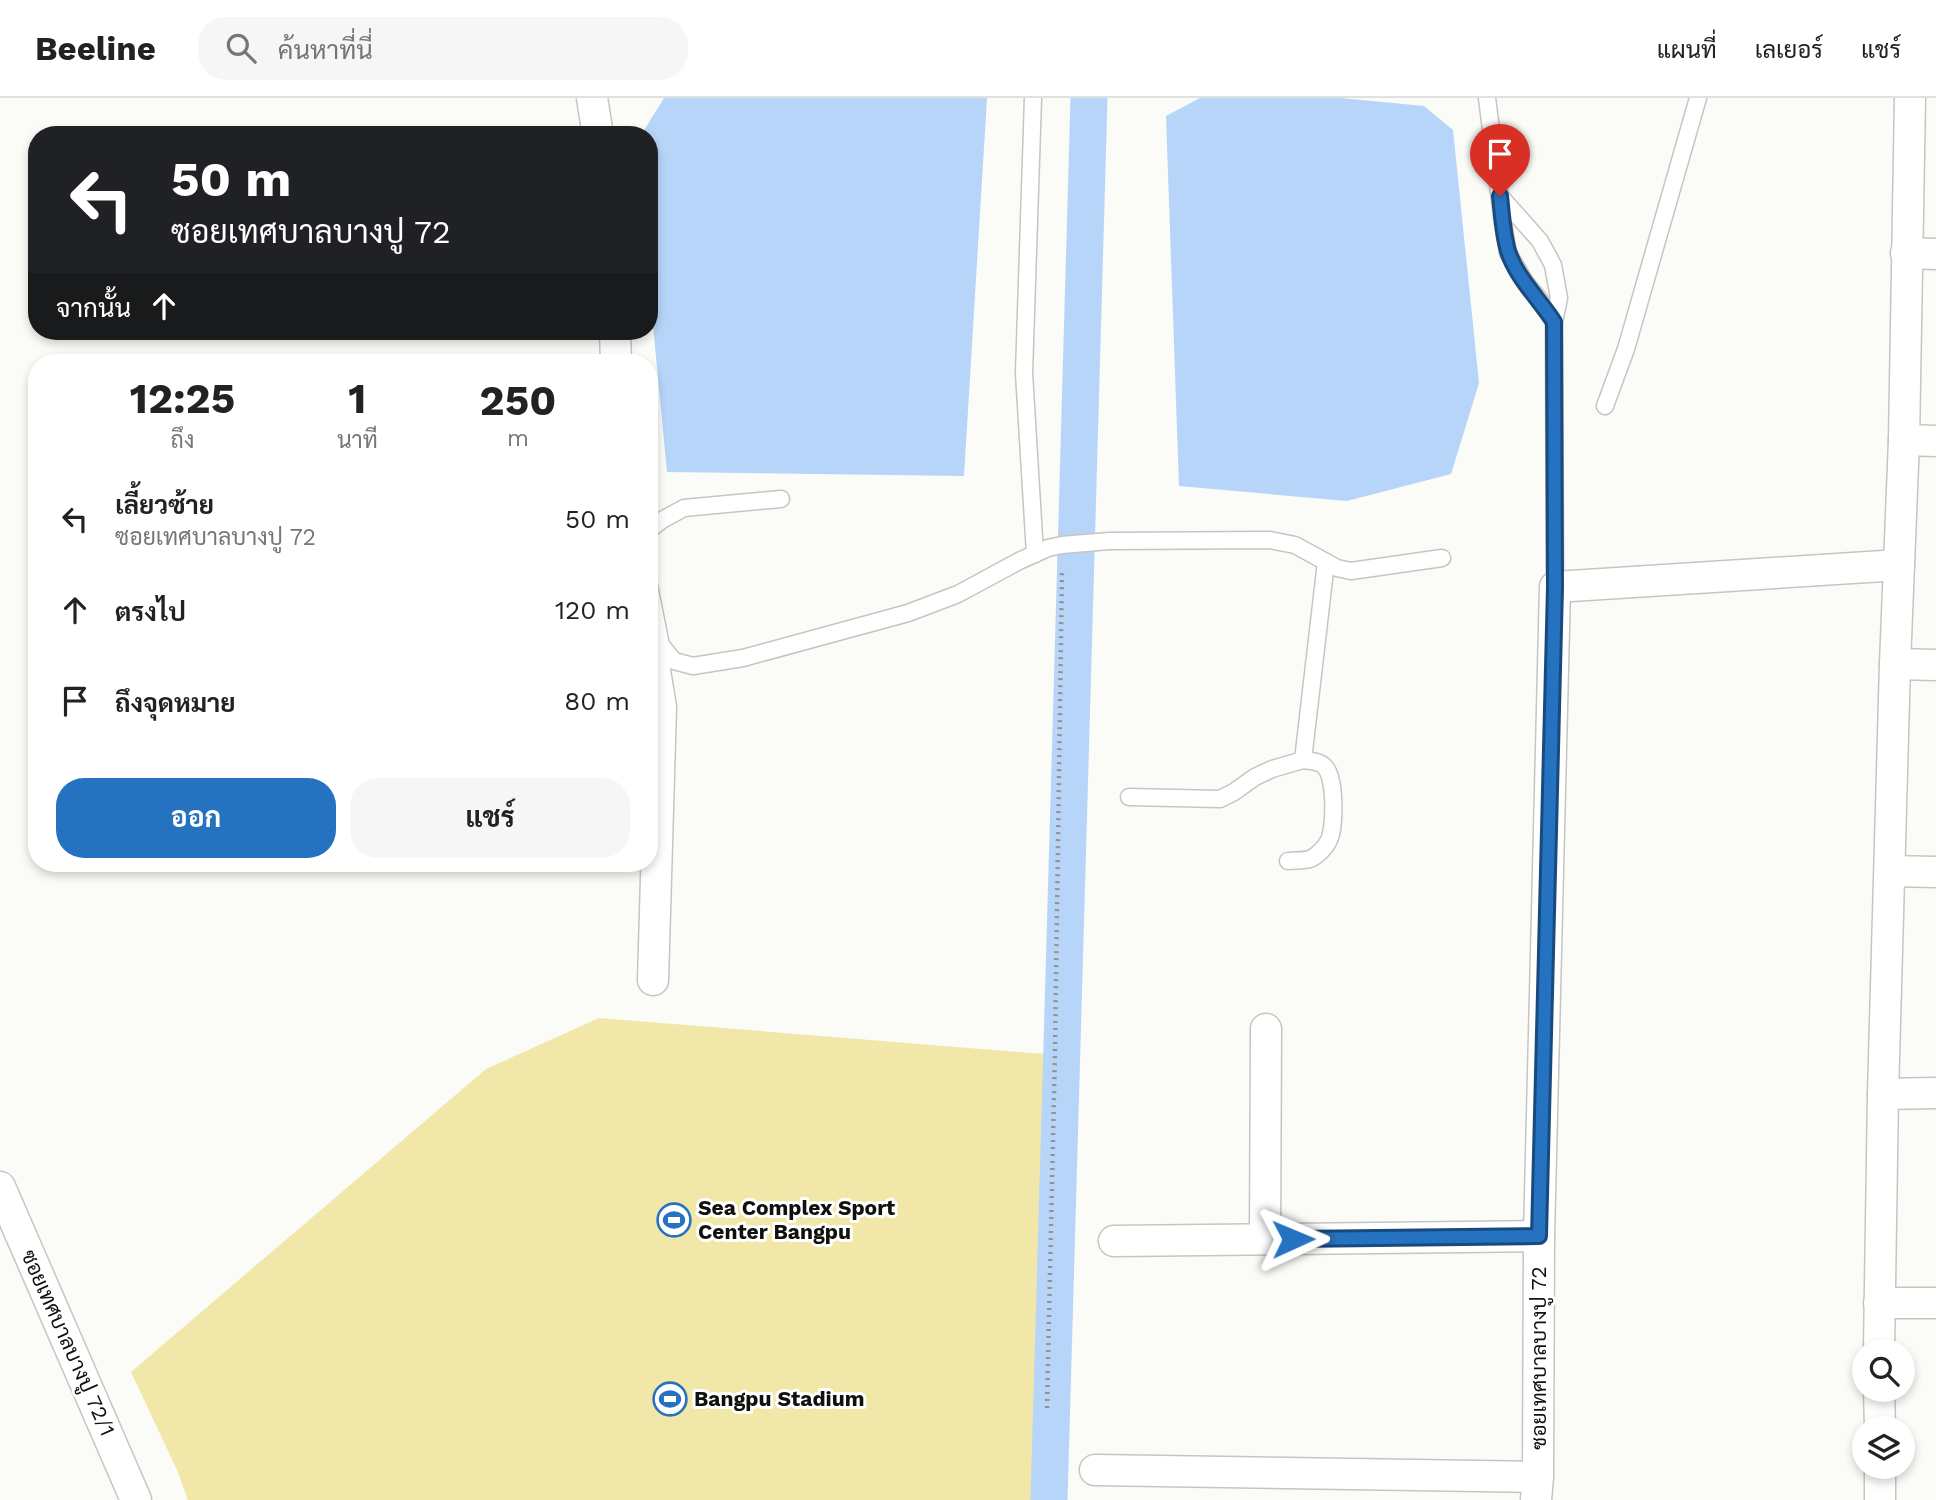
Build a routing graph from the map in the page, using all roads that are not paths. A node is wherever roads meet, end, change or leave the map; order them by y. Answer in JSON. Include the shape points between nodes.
{"nodes":[{"id":1,"x":592,"y":98,"type":"edge"},
{"id":2,"x":1033,"y":98,"type":"edge"},
{"id":3,"x":1487,"y":98,"type":"edge"},
{"id":4,"x":1698,"y":98,"type":"edge"},
{"id":5,"x":1910,"y":98,"type":"edge"},
{"id":6,"x":597,"y":126,"type":"edge"},
{"id":7,"x":1500,"y":196,"type":"junction"},
{"id":8,"x":1906,"y":253,"type":"junction"},
{"id":9,"x":1936,"y":254,"type":"edge"},
{"id":10,"x":1554,"y":322,"type":"junction"},
{"id":11,"x":1605,"y":406,"type":"dead end"},
{"id":12,"x":1904,"y":440,"type":"junction"},
{"id":13,"x":1936,"y":440,"type":"edge"},
{"id":14,"x":781,"y":499,"type":"dead end"},
{"id":15,"x":658,"y":523,"type":"edge"},
{"id":16,"x":1035,"y":554,"type":"junction"},
{"id":17,"x":1442,"y":558,"type":"dead end"},
{"id":18,"x":1326,"y":562,"type":"junction"},
{"id":19,"x":1899,"y":565,"type":"junction"},
{"id":20,"x":1555,"y":587,"type":"junction"},
{"id":21,"x":658,"y":630,"type":"edge"},
{"id":22,"x":1895,"y":664,"type":"junction"},
{"id":23,"x":1936,"y":665,"type":"edge"},
{"id":24,"x":658,"y":689,"type":"edge"},
{"id":25,"x":1303,"y":760,"type":"junction"},
{"id":26,"x":1129,"y":797,"type":"dead end"},
{"id":27,"x":658,"y":809,"type":"edge"},
{"id":28,"x":1288,"y":861,"type":"dead end"},
{"id":29,"x":1890,"y":871,"type":"junction"},
{"id":30,"x":656,"y":872,"type":"edge"},
{"id":31,"x":1936,"y":872,"type":"edge"},
{"id":32,"x":653,"y":980,"type":"dead end"},
{"id":33,"x":1266,"y":1029,"type":"dead end"},
{"id":34,"x":1936,"y":1093,"type":"edge"},
{"id":35,"x":1883,"y":1094,"type":"junction"},
{"id":36,"x":0,"y":1187,"type":"edge"},
{"id":37,"x":1539,"y":1236,"type":"junction"},
{"id":38,"x":1265,"y":1239,"type":"junction"},
{"id":39,"x":1114,"y":1241,"type":"dead end"},
{"id":40,"x":1879,"y":1303,"type":"junction"},
{"id":41,"x":1936,"y":1303,"type":"edge"},
{"id":42,"x":1879,"y":1339,"type":"edge"},
{"id":43,"x":1095,"y":1470,"type":"dead end"},
{"id":44,"x":1880,"y":1479,"type":"edge"},
{"id":45,"x":1537,"y":1489,"type":"edge"},
{"id":46,"x":136,"y":1500,"type":"edge"},
{"id":47,"x":1880,"y":1500,"type":"edge"}],
"edges":[{"from":1,"to":6,"type":"street"},
{"from":2,"to":16,"type":"lane","via":[[1024,373]]},
{"from":3,"to":7,"type":"lane"},
{"from":4,"to":11,"type":"lane","via":[[1626,349]]},
{"from":5,"to":8,"type":"street"},
{"from":7,"to":10,"type":"lane","via":[[1508,253]]},
{"from":7,"to":10,"type":"lane","via":[[1540,241],[1553,265],[1559,298]]},
{"from":8,"to":9,"type":"street"},
{"from":8,"to":12,"type":"street"},
{"from":10,"to":20,"type":"lane"},
{"from":12,"to":13,"type":"street"},
{"from":12,"to":19,"type":"street"},
{"from":14,"to":15,"type":"lane","via":[[684,508]]},
{"from":16,"to":18,"type":"lane","via":[[1062,545],[1109,541],[1270,540],[1295,545]]},
{"from":16,"to":21,"type":"lane","via":[[958,594],[908,613],[743,658],[693,666],[674,661],[661,645]]},
{"from":17,"to":18,"type":"lane","via":[[1352,571]]},
{"from":18,"to":25,"type":"lane"},
{"from":19,"to":20,"type":"street"},
{"from":19,"to":22,"type":"street"},
{"from":20,"to":37,"type":"street","name":"ซอยเทศบาลบางปู 72"},
{"from":22,"to":23,"type":"street"},
{"from":22,"to":29,"type":"street"},
{"from":24,"to":27,"type":"street"},
{"from":25,"to":26,"type":"lane","via":[[1272,769],[1220,799]]},
{"from":25,"to":28,"type":"lane","via":[[1324,765],[1332,776],[1331,837],[1310,859]]},
{"from":29,"to":31,"type":"street"},
{"from":29,"to":35,"type":"street"},
{"from":30,"to":32,"type":"street"},
{"from":33,"to":38,"type":"street"},
{"from":34,"to":35,"type":"street"},
{"from":35,"to":40,"type":"street"},
{"from":36,"to":46,"type":"street","name":"ซอยเทศบาลบางปู 72/1"},
{"from":37,"to":38,"type":"street"},
{"from":37,"to":45,"type":"street","name":"ซอยเทศบาลบางปู 72"},
{"from":38,"to":39,"type":"street"},
{"from":40,"to":41,"type":"street"},
{"from":40,"to":42,"type":"street"},
{"from":43,"to":45,"type":"street"},
{"from":44,"to":47,"type":"street"}]}
